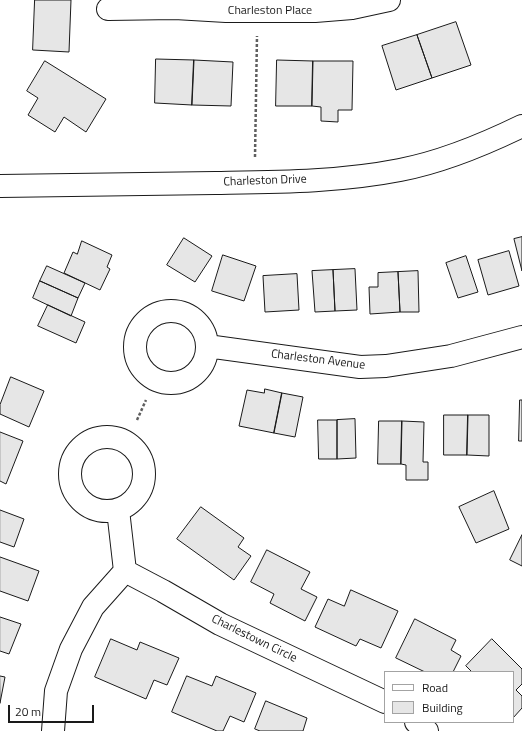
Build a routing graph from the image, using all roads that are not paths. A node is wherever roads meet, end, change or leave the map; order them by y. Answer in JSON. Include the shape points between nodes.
{"nodes":[{"id":1,"x":389,"y":0,"type":"edge"},
{"id":2,"x":174,"y":4,"type":"edge"},
{"id":3,"x":108,"y":9,"type":"dead end"},
{"id":4,"x":522,"y":126,"type":"edge"},
{"id":5,"x":0,"y":186,"type":"edge"},
{"id":6,"x":522,"y":337,"type":"edge"},
{"id":7,"x":207,"y":346,"type":"dead end"},
{"id":8,"x":118,"y":510,"type":"dead end"},
{"id":9,"x":125,"y":571,"type":"junction"},
{"id":10,"x":384,"y":702,"type":"edge"},
{"id":11,"x":417,"y":723,"type":"edge"},
{"id":12,"x":52,"y":731,"type":"edge"},
{"id":13,"x":427,"y":731,"type":"edge"}],
"edges":[{"from":1,"to":2,"type":"street","name":"Charleston Place","via":[[352,8],[315,11],[226,11]]},
{"from":2,"to":3,"type":"street","name":"Charleston Place"},
{"from":4,"to":5,"type":"street","name":"Charleston Drive","via":[[458,154],[435,161],[400,170],[348,177],[276,182]]},
{"from":6,"to":7,"type":"street","name":"Charleston Avenue","via":[[451,356],[386,366],[360,367]]},
{"from":8,"to":9,"type":"street"},
{"from":9,"to":10,"type":"street","name":"Charlestown Circle","via":[[220,624]]},
{"from":9,"to":12,"type":"street","via":[[94,607],[71,649],[56,691]]},
{"from":11,"to":13,"type":"street"}]}
